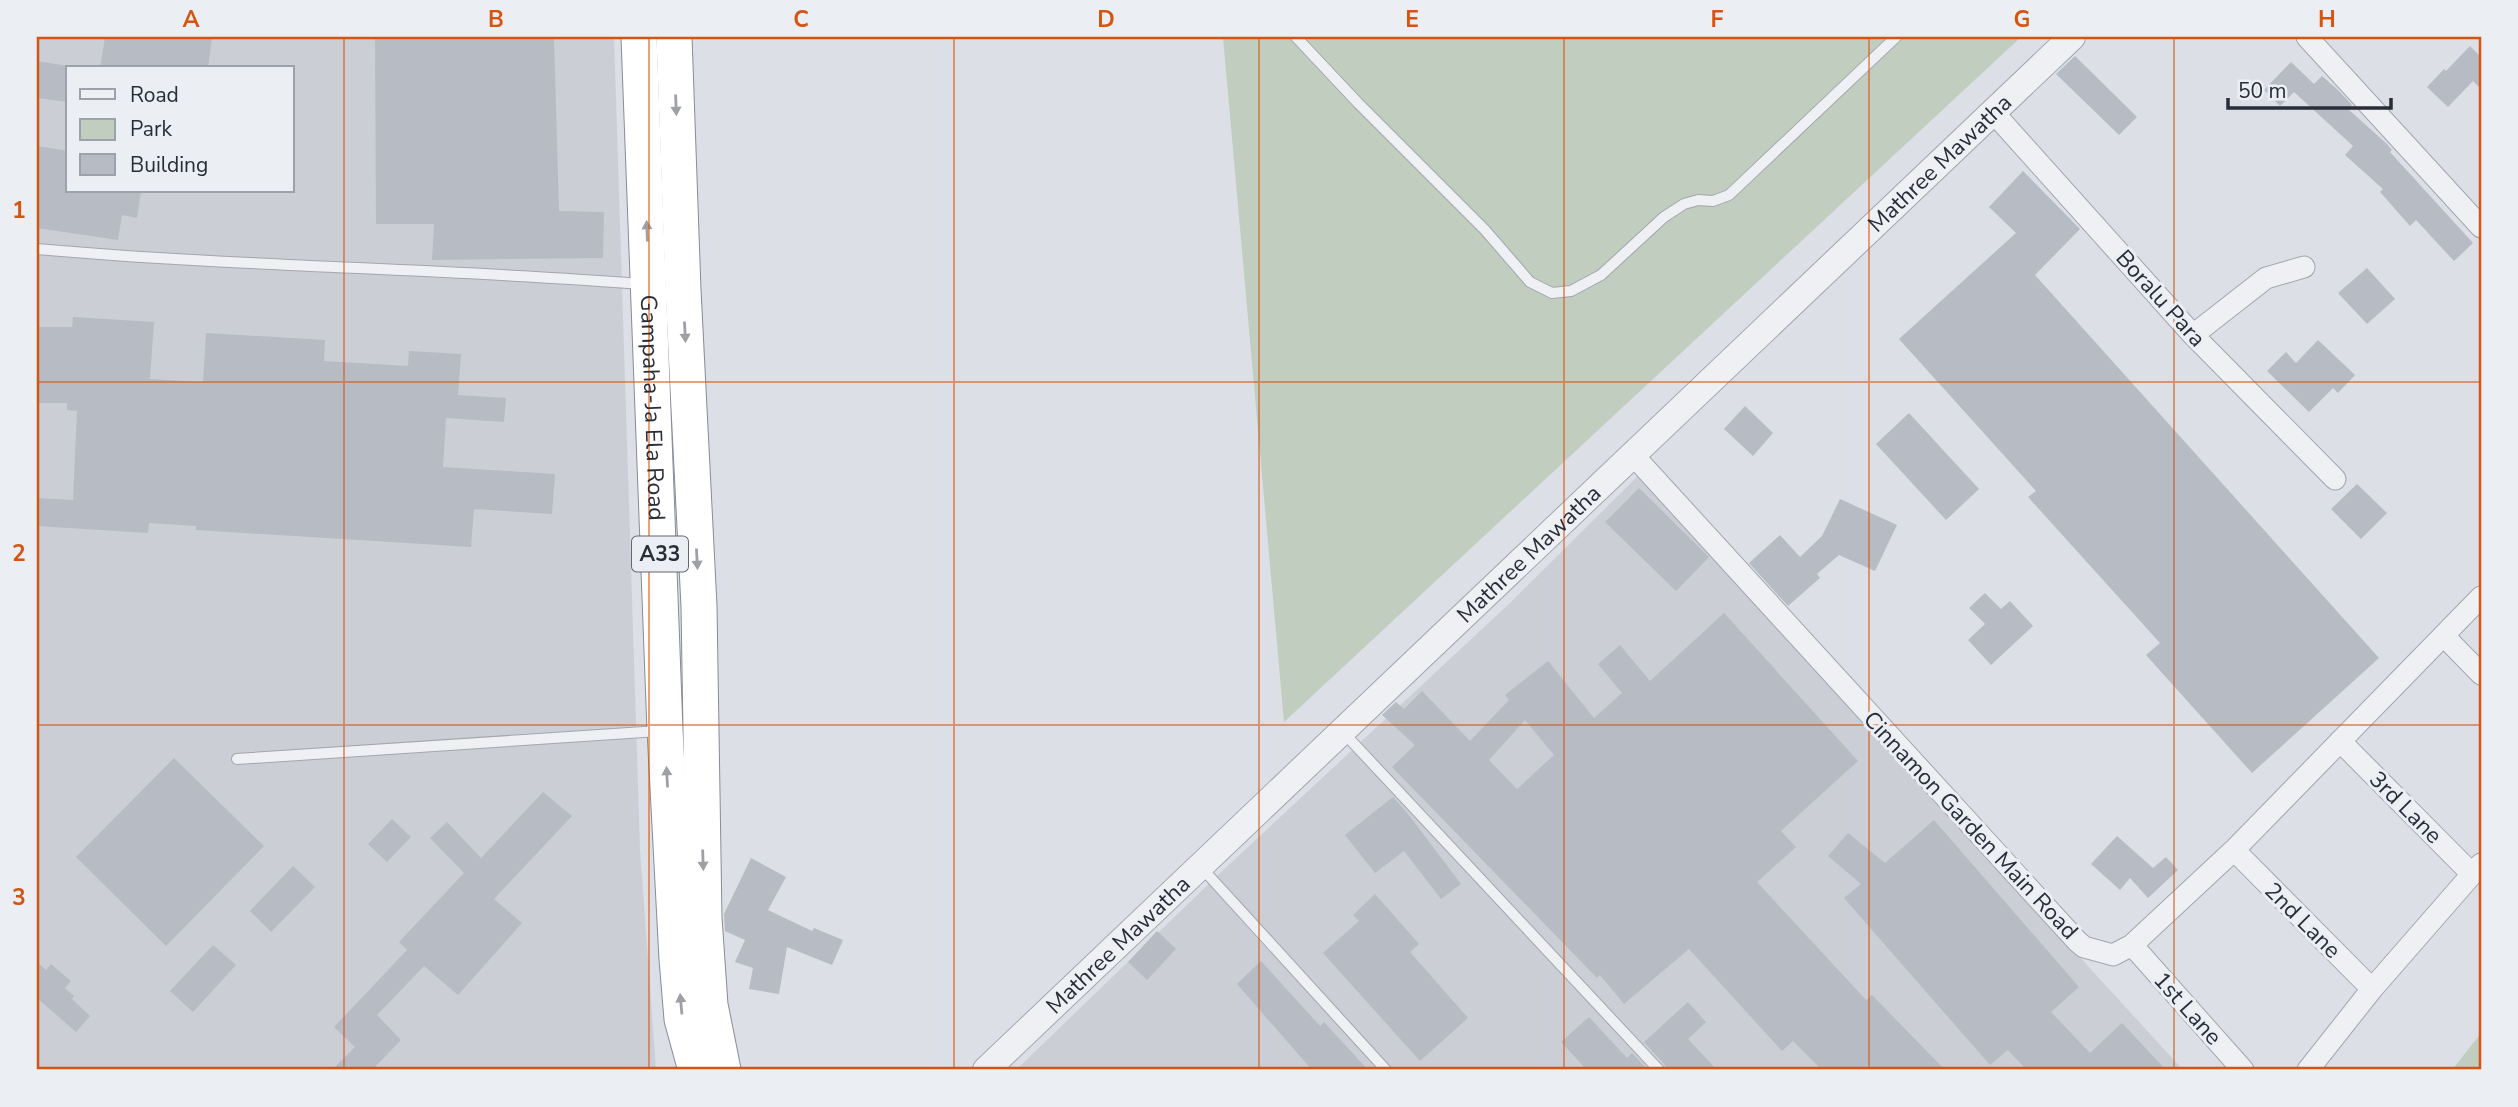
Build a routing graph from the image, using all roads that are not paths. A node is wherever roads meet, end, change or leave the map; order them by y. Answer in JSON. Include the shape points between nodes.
{"nodes":[{"id":1,"x":639,"y":37,"type":"edge"},
{"id":2,"x":674,"y":37,"type":"edge"},
{"id":3,"x":1296,"y":37,"type":"edge"},
{"id":4,"x":1896,"y":37,"type":"edge"},
{"id":5,"x":2072,"y":37,"type":"edge"},
{"id":6,"x":2307,"y":37,"type":"edge"},
{"id":7,"x":1993,"y":112,"type":"junction"},
{"id":8,"x":2481,"y":227,"type":"edge"},
{"id":9,"x":37,"y":249,"type":"edge"},
{"id":10,"x":2304,"y":267,"type":"dead end"},
{"id":11,"x":666,"y":287,"type":"junction"},
{"id":12,"x":2193,"y":335,"type":"junction"},
{"id":13,"x":1633,"y":455,"type":"junction"},
{"id":14,"x":2335,"y":479,"type":"dead end"},
{"id":15,"x":2481,"y":597,"type":"edge"},
{"id":16,"x":2444,"y":636,"type":"junction"},
{"id":17,"x":2481,"y":674,"type":"edge"},
{"id":18,"x":665,"y":730,"type":"junction"},
{"id":19,"x":1342,"y":731,"type":"junction"},
{"id":20,"x":2340,"y":741,"type":"junction"},
{"id":21,"x":237,"y":759,"type":"dead end"},
{"id":22,"x":2234,"y":850,"type":"junction"},
{"id":23,"x":1200,"y":866,"type":"junction"},
{"id":24,"x":2477,"y":869,"type":"edge"},
{"id":25,"x":2132,"y":945,"type":"junction"},
{"id":26,"x":2372,"y":989,"type":"junction"},
{"id":27,"x":695,"y":1070,"type":"edge"},
{"id":28,"x":723,"y":1070,"type":"edge"},
{"id":29,"x":986,"y":1070,"type":"edge"},
{"id":30,"x":1386,"y":1070,"type":"edge"},
{"id":31,"x":1659,"y":1070,"type":"edge"},
{"id":32,"x":2243,"y":1070,"type":"edge"},
{"id":33,"x":2308,"y":1070,"type":"edge"}],
"edges":[{"from":11,"to":1,"type":"highway","name":"Gampaha-Ja Ela Road","number":"A33","one_way":true},
{"from":2,"to":11,"type":"highway","name":"Gampaha-Ja Ela Road","number":"A33","one_way":true},
{"from":3,"to":4,"type":"lane","via":[[1530,282],[1552,293],[1571,291],[1601,275],[1684,204],[1729,195]]},
{"from":5,"to":7,"type":"street","name":"Mathree Mawatha"},
{"from":6,"to":8,"type":"street"},
{"from":7,"to":12,"type":"street","name":"Boralu Para"},
{"from":7,"to":13,"type":"street","name":"Mathree Mawatha"},
{"from":9,"to":11,"type":"lane","via":[[543,276]]},
{"from":10,"to":12,"type":"street","via":[[2266,278]]},
{"from":11,"to":18,"type":"highway","name":"Gampaha-Ja Ela Road","number":"A33"},
{"from":11,"to":28,"type":"highway","name":"Gampaha-Ja Ela Road","number":"A33","one_way":true,"via":[[699,606],[707,976]]},
{"from":12,"to":14,"type":"street","name":"Boralu Para"},
{"from":13,"to":19,"type":"street","name":"Mathree Mawatha"},
{"from":13,"to":25,"type":"street","name":"Cinnamon Garden Main Road","via":[[2077,941],[2113,955]]},
{"from":15,"to":16,"type":"street"},
{"from":16,"to":17,"type":"street"},
{"from":16,"to":20,"type":"street"},
{"from":18,"to":21,"type":"lane"},
{"from":27,"to":18,"type":"highway","name":"Gampaha-Ja Ela Road","number":"A33","one_way":true,"via":[[682,1018]]},
{"from":19,"to":23,"type":"street","name":"Mathree Mawatha"},
{"from":19,"to":31,"type":"lane"},
{"from":20,"to":22,"type":"street"},
{"from":20,"to":24,"type":"street","name":"3rd Lane"},
{"from":22,"to":25,"type":"street"},
{"from":22,"to":26,"type":"street","name":"2nd Lane"},
{"from":23,"to":29,"type":"street","name":"Mathree Mawatha"},
{"from":23,"to":30,"type":"lane"},
{"from":24,"to":26,"type":"street"},
{"from":25,"to":32,"type":"street","name":"1st Lane"},
{"from":26,"to":33,"type":"street"}]}
